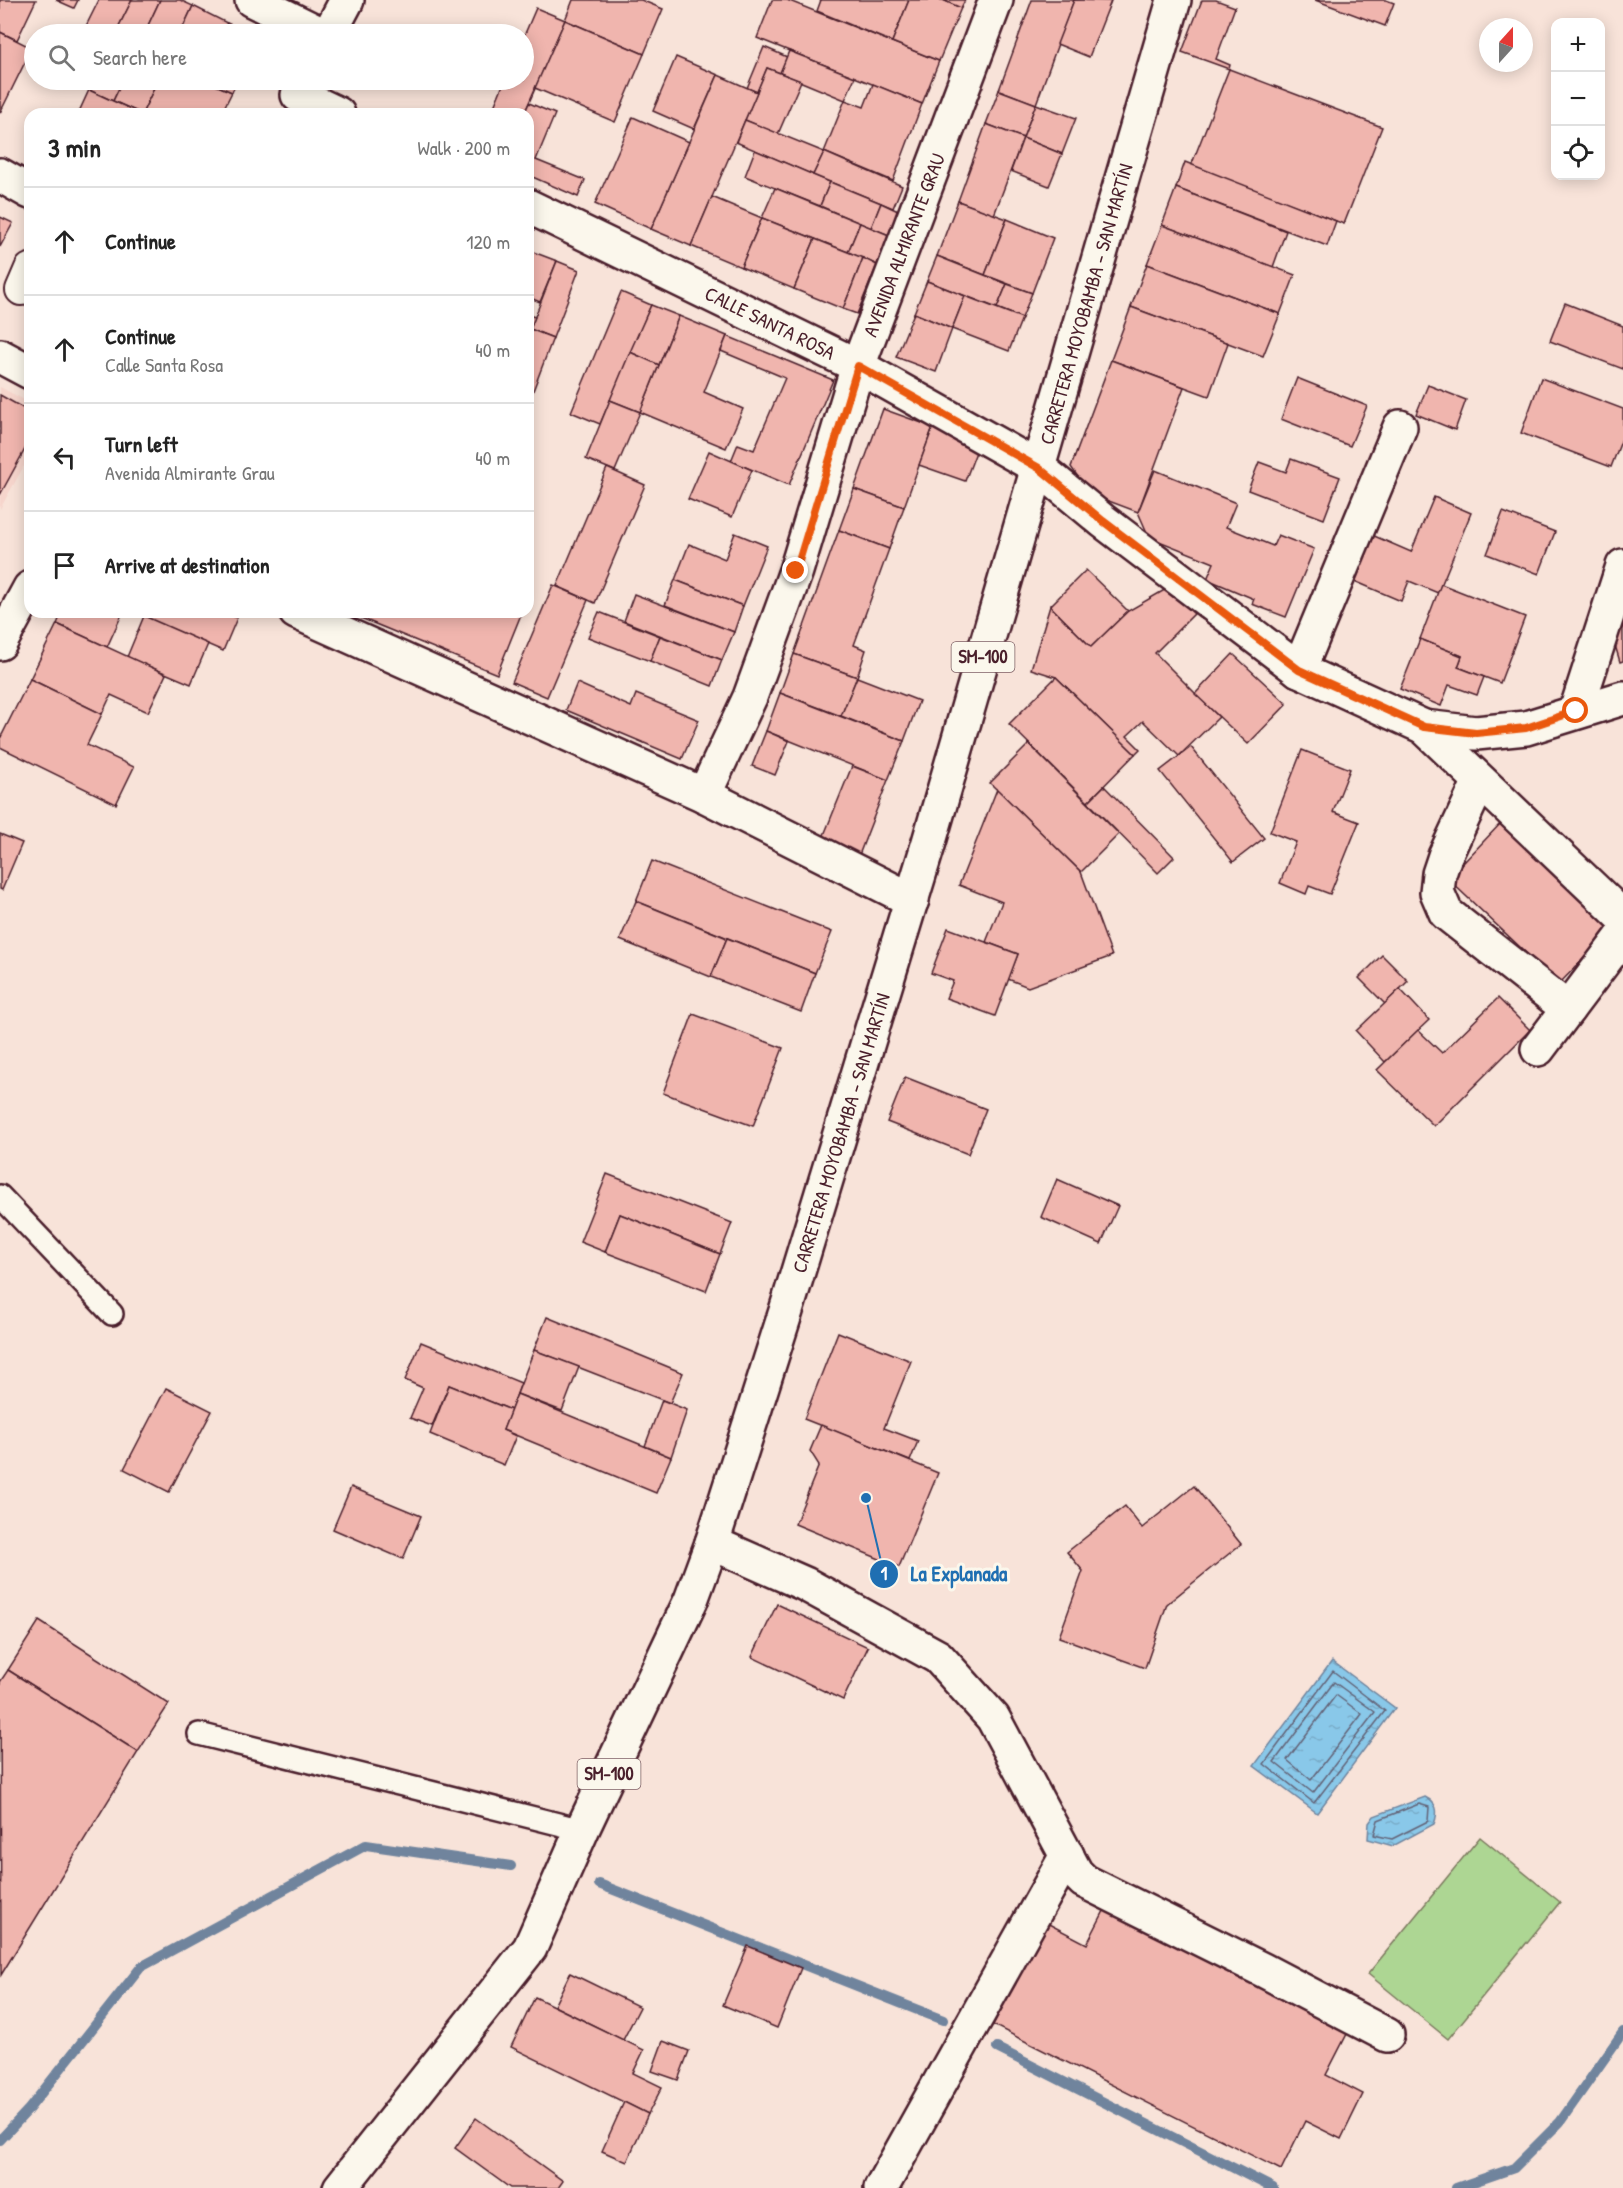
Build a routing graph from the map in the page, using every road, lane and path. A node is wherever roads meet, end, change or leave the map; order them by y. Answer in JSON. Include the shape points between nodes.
{"nodes":[{"id":1,"x":252,"y":0,"type":"edge"},
{"id":2,"x":347,"y":0,"type":"edge"},
{"id":3,"x":996,"y":0,"type":"edge"},
{"id":4,"x":1174,"y":0,"type":"edge"},
{"id":5,"x":301,"y":24,"type":"edge"},
{"id":6,"x":334,"y":24,"type":"edge"},
{"id":7,"x":297,"y":96,"type":"edge"},
{"id":8,"x":324,"y":108,"type":"edge"},
{"id":9,"x":0,"y":175,"type":"edge"},
{"id":10,"x":24,"y":189,"type":"edge"},
{"id":11,"x":0,"y":192,"type":"edge"},
{"id":12,"x":24,"y":206,"type":"edge"},
{"id":13,"x":534,"y":209,"type":"edge"},
{"id":14,"x":0,"y":356,"type":"edge"},
{"id":15,"x":858,"y":366,"type":"junction"},
{"id":16,"x":24,"y":369,"type":"edge"},
{"id":17,"x":1400,"y":427,"type":"dead end"},
{"id":18,"x":1039,"y":468,"type":"junction"},
{"id":19,"x":1623,"y":566,"type":"edge"},
{"id":20,"x":24,"y":599,"type":"edge"},
{"id":21,"x":310,"y":618,"type":"edge"},
{"id":22,"x":0,"y":643,"type":"edge"},
{"id":23,"x":1299,"y":670,"type":"junction"},
{"id":24,"x":1623,"y":698,"type":"edge"},
{"id":25,"x":1576,"y":711,"type":"junction"},
{"id":26,"x":1424,"y":727,"type":"junction"},
{"id":27,"x":1479,"y":781,"type":"junction"},
{"id":28,"x":704,"y":795,"type":"junction"},
{"id":29,"x":912,"y":900,"type":"junction"},
{"id":30,"x":1623,"y":917,"type":"edge"},
{"id":31,"x":1623,"y":936,"type":"edge"},
{"id":32,"x":1568,"y":1010,"type":"junction"},
{"id":33,"x":1538,"y":1048,"type":"dead end"},
{"id":34,"x":0,"y":1196,"type":"edge"},
{"id":35,"x":112,"y":1314,"type":"dead end"},
{"id":36,"x":712,"y":1543,"type":"junction"},
{"id":37,"x":199,"y":1734,"type":"dead end"},
{"id":38,"x":582,"y":1830,"type":"junction"},
{"id":39,"x":1067,"y":1855,"type":"junction"},
{"id":40,"x":1387,"y":2035,"type":"dead end"},
{"id":41,"x":340,"y":2188,"type":"edge"},
{"id":42,"x":881,"y":2188,"type":"edge"}],
"edges":[{"from":1,"to":5,"type":"street"},
{"from":2,"to":6,"type":"street"},
{"from":3,"to":15,"type":"street","name":"AVENIDA ALMIRANTE GRAU"},
{"from":4,"to":18,"type":"street","name":"CARRETERA MOYOBAMBA - SAN MARTÍN","number":"SM-100"},
{"from":7,"to":8,"type":"street"},
{"from":9,"to":10,"type":"street"},
{"from":11,"to":12,"type":"street"},
{"from":13,"to":15,"type":"street","name":"CALLE SANTA ROSA"},
{"from":14,"to":16,"type":"street"},
{"from":15,"to":18,"type":"street","name":"CALLE SANTA ROSA"},
{"from":15,"to":28,"type":"street","name":"AVENIDA ALMIRANTE GRAU","via":[[792,581],[750,697]]},
{"from":17,"to":23,"type":"street"},
{"from":18,"to":23,"type":"street","name":"CALLE SANTA ROSA"},
{"from":18,"to":29,"type":"street","name":"CARRETERA MOYOBAMBA - SAN MARTÍN","number":"SM-100"},
{"from":19,"to":25,"type":"street"},
{"from":20,"to":22,"type":"street"},
{"from":21,"to":28,"type":"street"},
{"from":23,"to":26,"type":"street","name":"CALLE SANTA ROSA"},
{"from":24,"to":25,"type":"street"},
{"from":25,"to":26,"type":"street","via":[[1526,728],[1476,733]]},
{"from":26,"to":27,"type":"street"},
{"from":27,"to":30,"type":"street"},
{"from":27,"to":32,"type":"street","via":[[1445,856],[1437,892],[1446,913]]},
{"from":28,"to":29,"type":"street"},
{"from":29,"to":36,"type":"street","name":"CARRETERA MOYOBAMBA - SAN MARTÍN","number":"SM-100"},
{"from":31,"to":32,"type":"street"},
{"from":32,"to":33,"type":"street"},
{"from":34,"to":35,"type":"lane"},
{"from":36,"to":38,"type":"street","name":"CARRETERA MOYOBAMBA - SAN MARTÍN","number":"SM-100","via":[[691,1600]]},
{"from":36,"to":39,"type":"street","via":[[805,1584],[938,1657],[993,1718]]},
{"from":37,"to":38,"type":"lane"},
{"from":38,"to":41,"type":"street","name":"CARRETERA MOYOBAMBA - SAN MARTÍN","number":"SM-100","via":[[530,1948]]},
{"from":39,"to":40,"type":"street","via":[[1079,1877],[1092,1887]]},
{"from":39,"to":42,"type":"street"}]}
